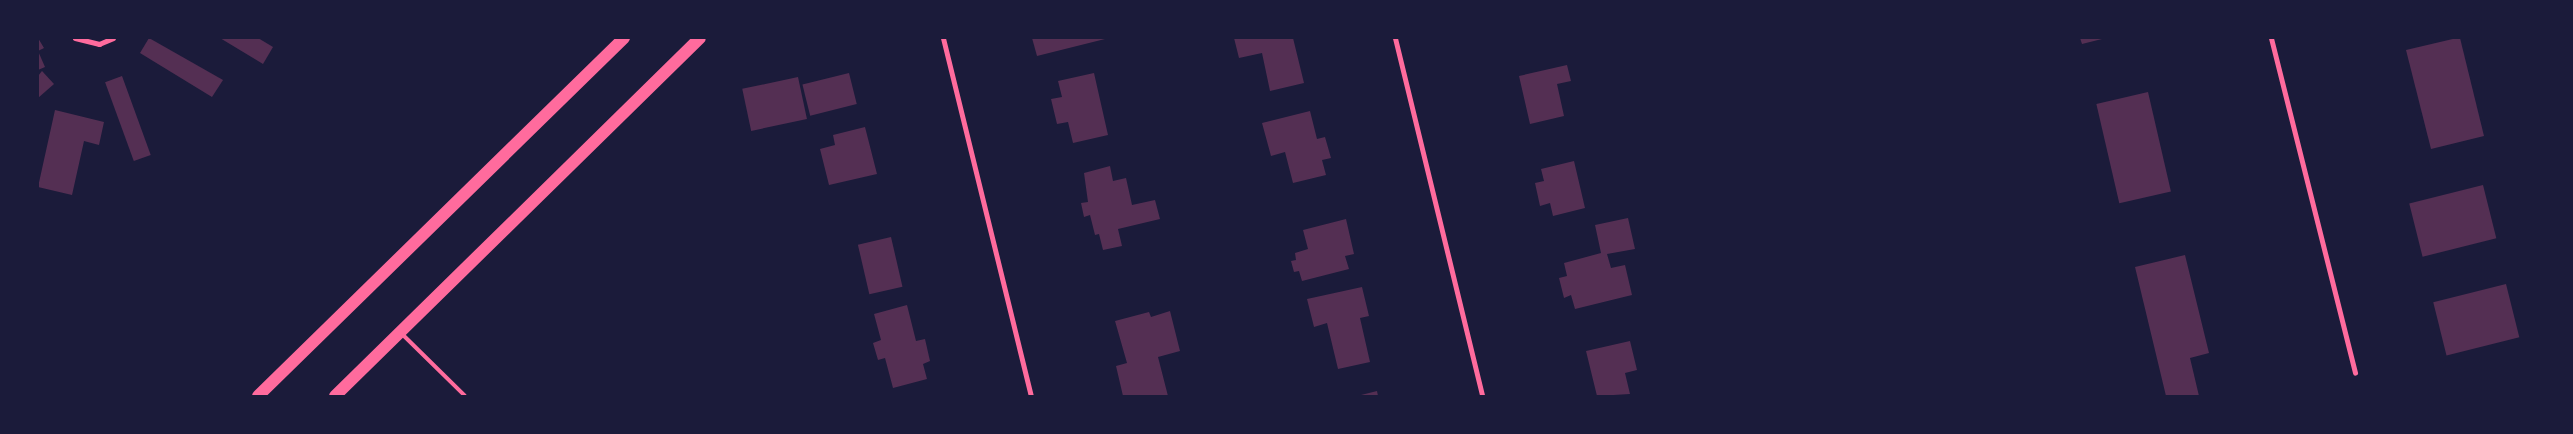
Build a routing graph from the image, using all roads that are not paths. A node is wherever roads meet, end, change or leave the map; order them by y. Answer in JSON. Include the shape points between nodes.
{"nodes":[{"id":1,"x":74,"y":38,"type":"edge"},
{"id":2,"x":113,"y":38,"type":"edge"},
{"id":3,"x":624,"y":38,"type":"edge"},
{"id":4,"x":700,"y":38,"type":"edge"},
{"id":5,"x":943,"y":38,"type":"edge"},
{"id":6,"x":1395,"y":38,"type":"edge"},
{"id":7,"x":2271,"y":38,"type":"edge"},
{"id":8,"x":401,"y":332,"type":"junction"},
{"id":9,"x":2355,"y":373,"type":"dead end"},
{"id":10,"x":258,"y":396,"type":"edge"},
{"id":11,"x":335,"y":396,"type":"edge"},
{"id":12,"x":464,"y":396,"type":"edge"},
{"id":13,"x":1032,"y":396,"type":"edge"},
{"id":14,"x":1482,"y":396,"type":"edge"}],
"edges":[{"from":1,"to":2,"type":"street","via":[[99,44]]},
{"from":3,"to":10,"type":"main road"},
{"from":4,"to":8,"type":"main road"},
{"from":5,"to":13,"type":"street"},
{"from":6,"to":14,"type":"street"},
{"from":7,"to":9,"type":"street"},
{"from":8,"to":11,"type":"main road"},
{"from":8,"to":12,"type":"lane"}]}
